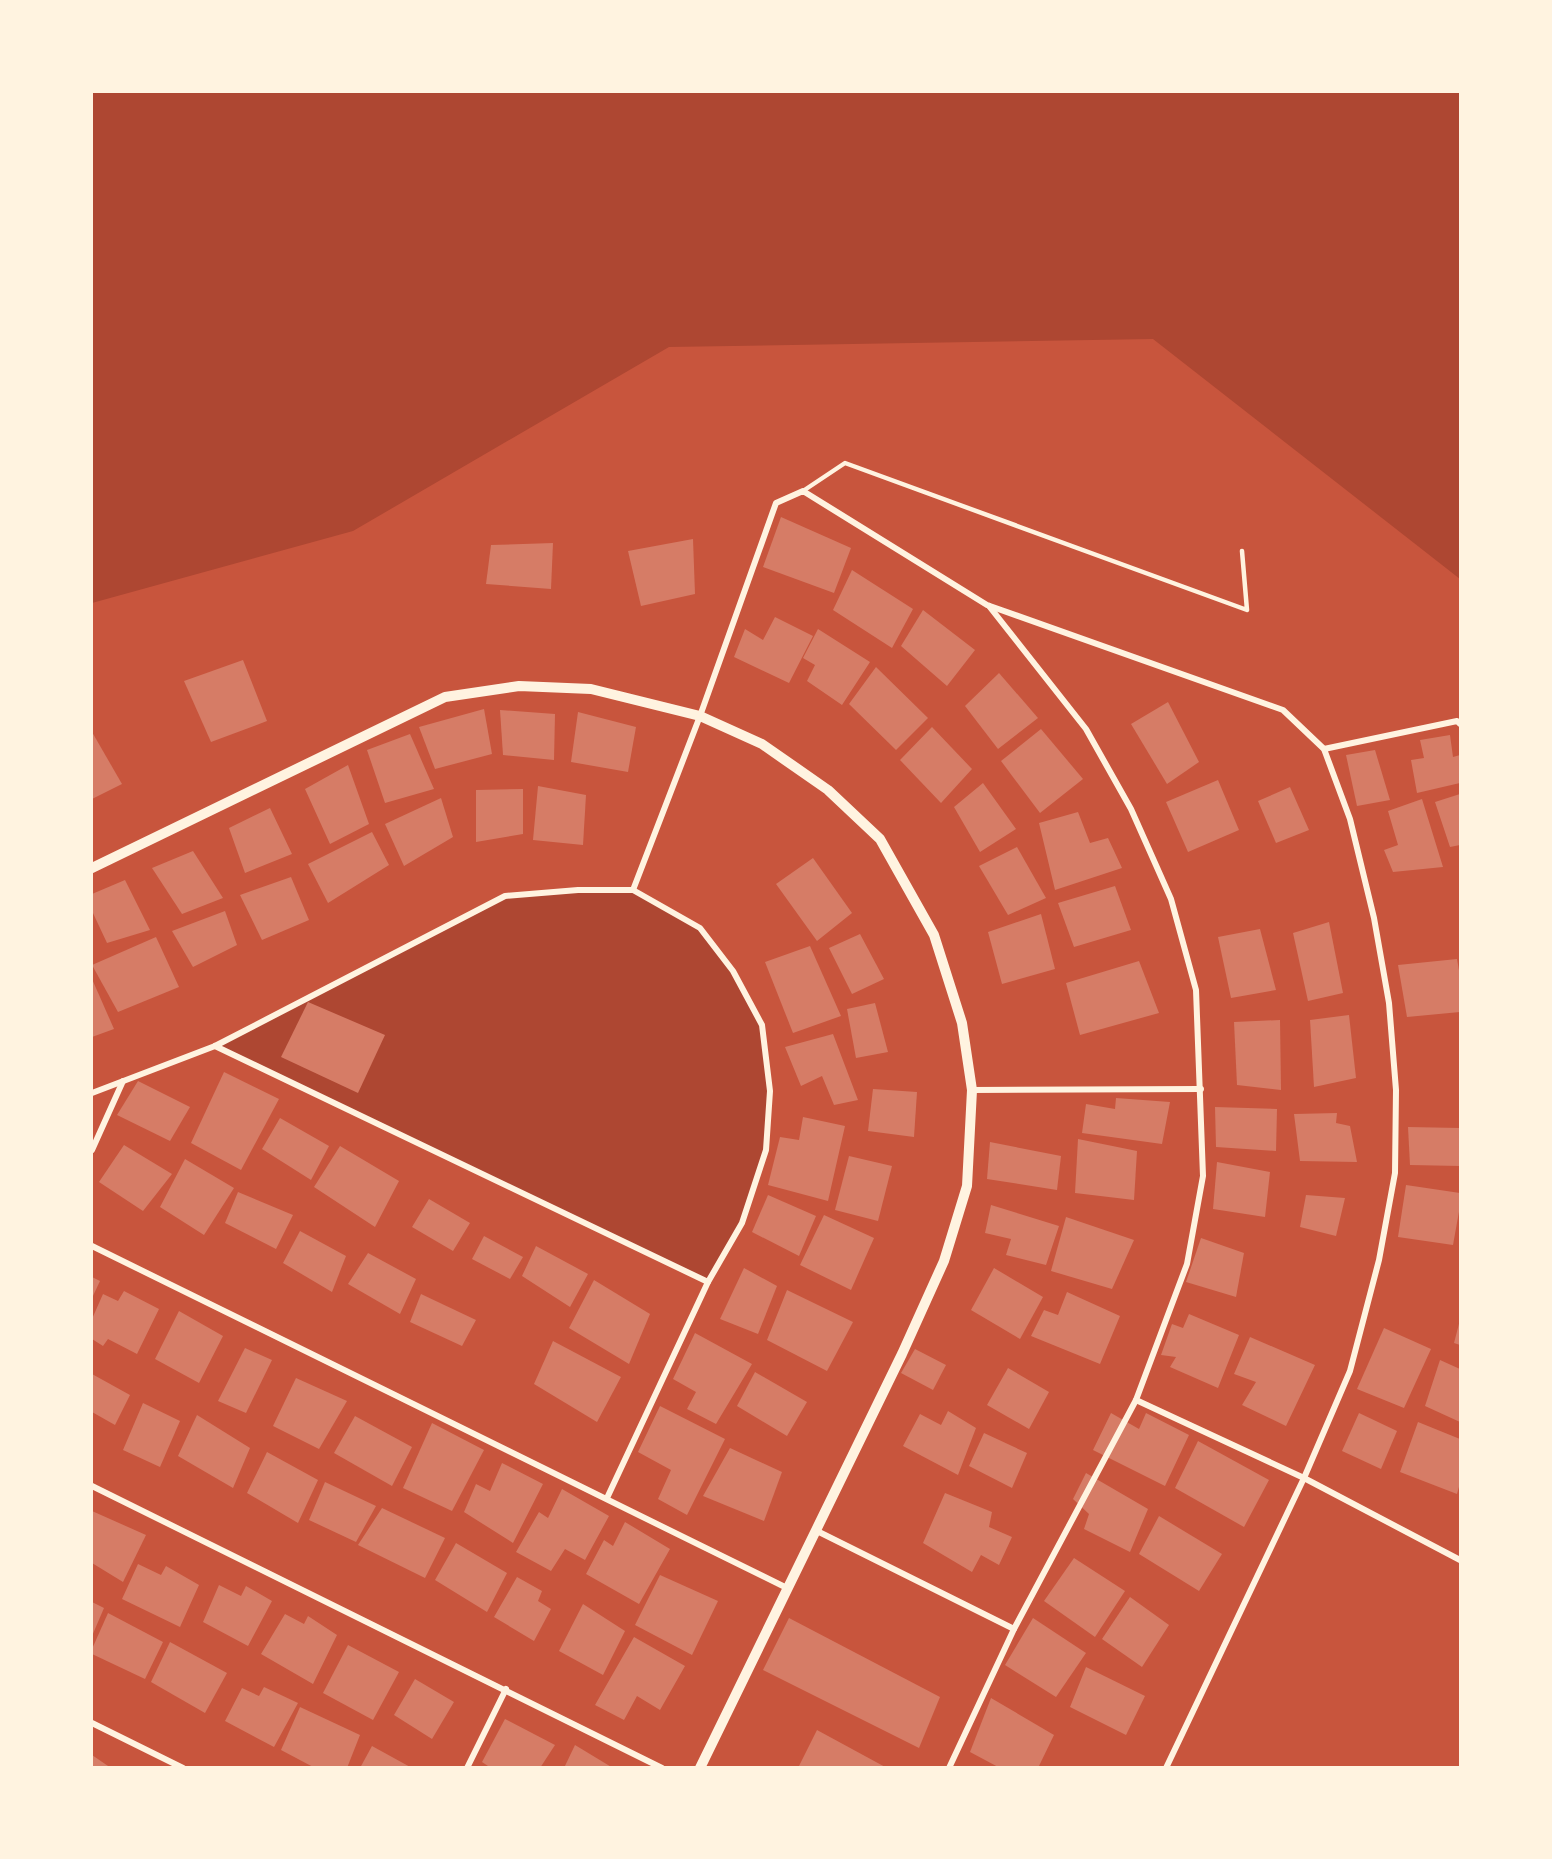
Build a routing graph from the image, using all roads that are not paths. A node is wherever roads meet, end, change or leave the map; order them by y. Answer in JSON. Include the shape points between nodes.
{"nodes":[{"id":1,"x":803,"y":491,"type":"junction"},
{"id":2,"x":1242,"y":551,"type":"dead end"},
{"id":3,"x":987,"y":604,"type":"junction"},
{"id":4,"x":700,"y":716,"type":"junction"},
{"id":5,"x":1461,"y":724,"type":"edge"},
{"id":6,"x":1324,"y":749,"type":"junction"},
{"id":7,"x":92,"y":868,"type":"edge"},
{"id":8,"x":633,"y":890,"type":"junction"},
{"id":9,"x":215,"y":1046,"type":"junction"},
{"id":10,"x":123,"y":1081,"type":"junction"},
{"id":11,"x":1201,"y":1089,"type":"junction"},
{"id":12,"x":972,"y":1090,"type":"junction"},
{"id":13,"x":92,"y":1093,"type":"edge"},
{"id":14,"x":92,"y":1150,"type":"edge"},
{"id":15,"x":92,"y":1246,"type":"edge"},
{"id":16,"x":708,"y":1282,"type":"junction"},
{"id":17,"x":1136,"y":1400,"type":"junction"},
{"id":18,"x":1304,"y":1478,"type":"junction"},
{"id":19,"x":92,"y":1486,"type":"edge"},
{"id":20,"x":607,"y":1498,"type":"junction"},
{"id":21,"x":814,"y":1530,"type":"junction"},
{"id":22,"x":1461,"y":1560,"type":"edge"},
{"id":23,"x":787,"y":1588,"type":"junction"},
{"id":24,"x":1014,"y":1629,"type":"junction"},
{"id":25,"x":506,"y":1689,"type":"junction"},
{"id":26,"x":92,"y":1723,"type":"edge"},
{"id":27,"x":183,"y":1767,"type":"edge"},
{"id":28,"x":467,"y":1767,"type":"edge"},
{"id":29,"x":662,"y":1767,"type":"edge"},
{"id":30,"x":700,"y":1767,"type":"edge"},
{"id":31,"x":949,"y":1767,"type":"edge"},
{"id":32,"x":1166,"y":1767,"type":"edge"}],
"edges":[{"from":1,"to":2,"type":"lane","via":[[845,463],[1247,610]]},
{"from":1,"to":3,"type":"street"},
{"from":1,"to":4,"type":"street","via":[[776,503]]},
{"from":3,"to":6,"type":"street","via":[[1283,710]]},
{"from":3,"to":11,"type":"street","via":[[1086,729],[1131,810],[1171,899],[1196,990]]},
{"from":4,"to":7,"type":"street","via":[[591,688],[519,686],[446,697]]},
{"from":4,"to":8,"type":"street"},
{"from":4,"to":12,"type":"street","via":[[762,744],[828,789],[880,839],[934,935],[962,1023]]},
{"from":5,"to":6,"type":"street","via":[[1457,721]]},
{"from":6,"to":18,"type":"street","via":[[1350,819],[1389,1003],[1396,1090],[1395,1173],[1379,1260],[1350,1371]]},
{"from":8,"to":9,"type":"street","via":[[505,896]]},
{"from":8,"to":16,"type":"street","via":[[700,928],[733,971],[762,1025],[770,1091],[766,1150],[742,1223]]},
{"from":9,"to":10,"type":"street"},
{"from":9,"to":16,"type":"street"},
{"from":10,"to":13,"type":"street"},
{"from":10,"to":14,"type":"street"},
{"from":11,"to":12,"type":"street"},
{"from":11,"to":17,"type":"street","via":[[1203,1176],[1187,1264]]},
{"from":12,"to":21,"type":"street","via":[[967,1186],[944,1261]]},
{"from":15,"to":20,"type":"street"},
{"from":16,"to":20,"type":"street"},
{"from":17,"to":18,"type":"street"},
{"from":17,"to":24,"type":"street"},
{"from":18,"to":22,"type":"street"},
{"from":18,"to":32,"type":"street"},
{"from":19,"to":25,"type":"street"},
{"from":20,"to":23,"type":"street"},
{"from":21,"to":23,"type":"street"},
{"from":21,"to":24,"type":"street"},
{"from":23,"to":30,"type":"street"},
{"from":24,"to":31,"type":"street"},
{"from":25,"to":28,"type":"street"},
{"from":25,"to":29,"type":"street"},
{"from":26,"to":27,"type":"street"}]}
